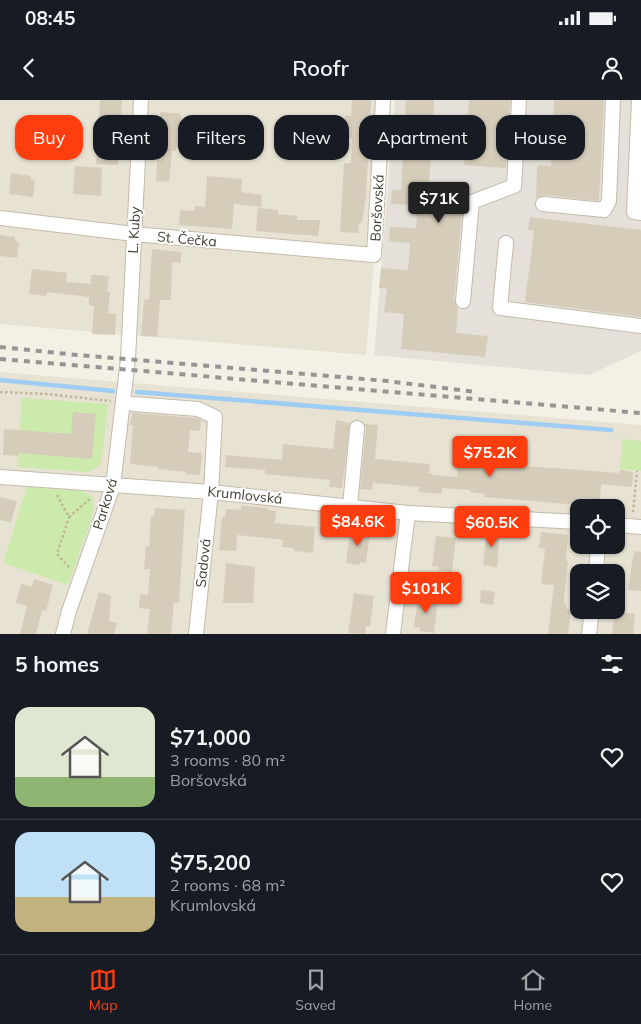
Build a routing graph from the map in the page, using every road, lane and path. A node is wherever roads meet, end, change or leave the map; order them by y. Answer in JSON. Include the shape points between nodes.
{"nodes":[{"id":1,"x":141,"y":100,"type":"edge"},
{"id":2,"x":383,"y":100,"type":"edge"},
{"id":3,"x":519,"y":100,"type":"edge"},
{"id":4,"x":613,"y":100,"type":"edge"},
{"id":5,"x":639,"y":100,"type":"edge"},
{"id":6,"x":543,"y":204,"type":"dead end"},
{"id":7,"x":641,"y":213,"type":"edge"},
{"id":8,"x":0,"y":218,"type":"edge"},
{"id":9,"x":134,"y":234,"type":"junction"},
{"id":10,"x":506,"y":243,"type":"dead end"},
{"id":11,"x":374,"y":255,"type":"joint"},
{"id":12,"x":463,"y":301,"type":"dead end"},
{"id":13,"x":641,"y":326,"type":"edge"},
{"id":14,"x":127,"y":365,"type":"joint"},
{"id":15,"x":0,"y":392,"type":"edge"},
{"id":16,"x":128,"y":403,"type":"junction"},
{"id":17,"x":357,"y":428,"type":"dead end"},
{"id":18,"x":638,"y":471,"type":"dead end"},
{"id":19,"x":0,"y":477,"type":"edge"},
{"id":20,"x":55,"y":481,"type":"junction"},
{"id":21,"x":113,"y":486,"type":"junction"},
{"id":22,"x":211,"y":492,"type":"junction"},
{"id":23,"x":90,"y":500,"type":"dead end"},
{"id":24,"x":350,"y":507,"type":"junction"},
{"id":25,"x":408,"y":513,"type":"junction"},
{"id":26,"x":69,"y":517,"type":"junction"},
{"id":27,"x":570,"y":522,"type":"edge"},
{"id":28,"x":636,"y":526,"type":"edge"},
{"id":29,"x":82,"y":575,"type":"junction"},
{"id":30,"x":591,"y":619,"type":"edge"},
{"id":31,"x":63,"y":634,"type":"edge"},
{"id":32,"x":196,"y":634,"type":"edge"},
{"id":33,"x":393,"y":634,"type":"edge"},
{"id":34,"x":589,"y":634,"type":"edge"}],
"edges":[{"from":1,"to":9,"type":"street","name":"L. Kuby"},
{"from":2,"to":11,"type":"street","name":"Boršovská"},
{"from":3,"to":12,"type":"street","via":[[514,186],[472,202]]},
{"from":4,"to":6,"type":"street","via":[[609,201],[604,210]]},
{"from":5,"to":7,"type":"street","via":[[634,212]]},
{"from":8,"to":9,"type":"street","name":"St. Čečka"},
{"from":9,"to":11,"type":"street","name":"St. Čečka"},
{"from":9,"to":14,"type":"street","name":"L. Kuby"},
{"from":10,"to":13,"type":"street","via":[[500,308]]},
{"from":14,"to":16,"type":"street","name":"Parková"},
{"from":15,"to":16,"type":"path"},
{"from":16,"to":21,"type":"street","name":"Parková"},
{"from":16,"to":22,"type":"street","name":"Sadová","via":[[198,409],[215,417]]},
{"from":17,"to":24,"type":"street"},
{"from":18,"to":28,"type":"path"},
{"from":19,"to":20,"type":"street","name":"Krumlovská"},
{"from":20,"to":21,"type":"street","name":"Krumlovská"},
{"from":20,"to":26,"type":"path","via":[[54,489]]},
{"from":21,"to":22,"type":"street","name":"Krumlovská"},
{"from":21,"to":29,"type":"street","name":"Parková"},
{"from":22,"to":24,"type":"street","name":"Krumlovská"},
{"from":22,"to":32,"type":"street","name":"Sadová"},
{"from":23,"to":26,"type":"path"},
{"from":24,"to":25,"type":"street","name":"Krumlovská"},
{"from":25,"to":27,"type":"street","name":"Krumlovská"},
{"from":25,"to":33,"type":"street"},
{"from":26,"to":29,"type":"path","via":[[58,554],[73,571]]},
{"from":29,"to":31,"type":"street","name":"Parková"},
{"from":30,"to":34,"type":"street"}]}
